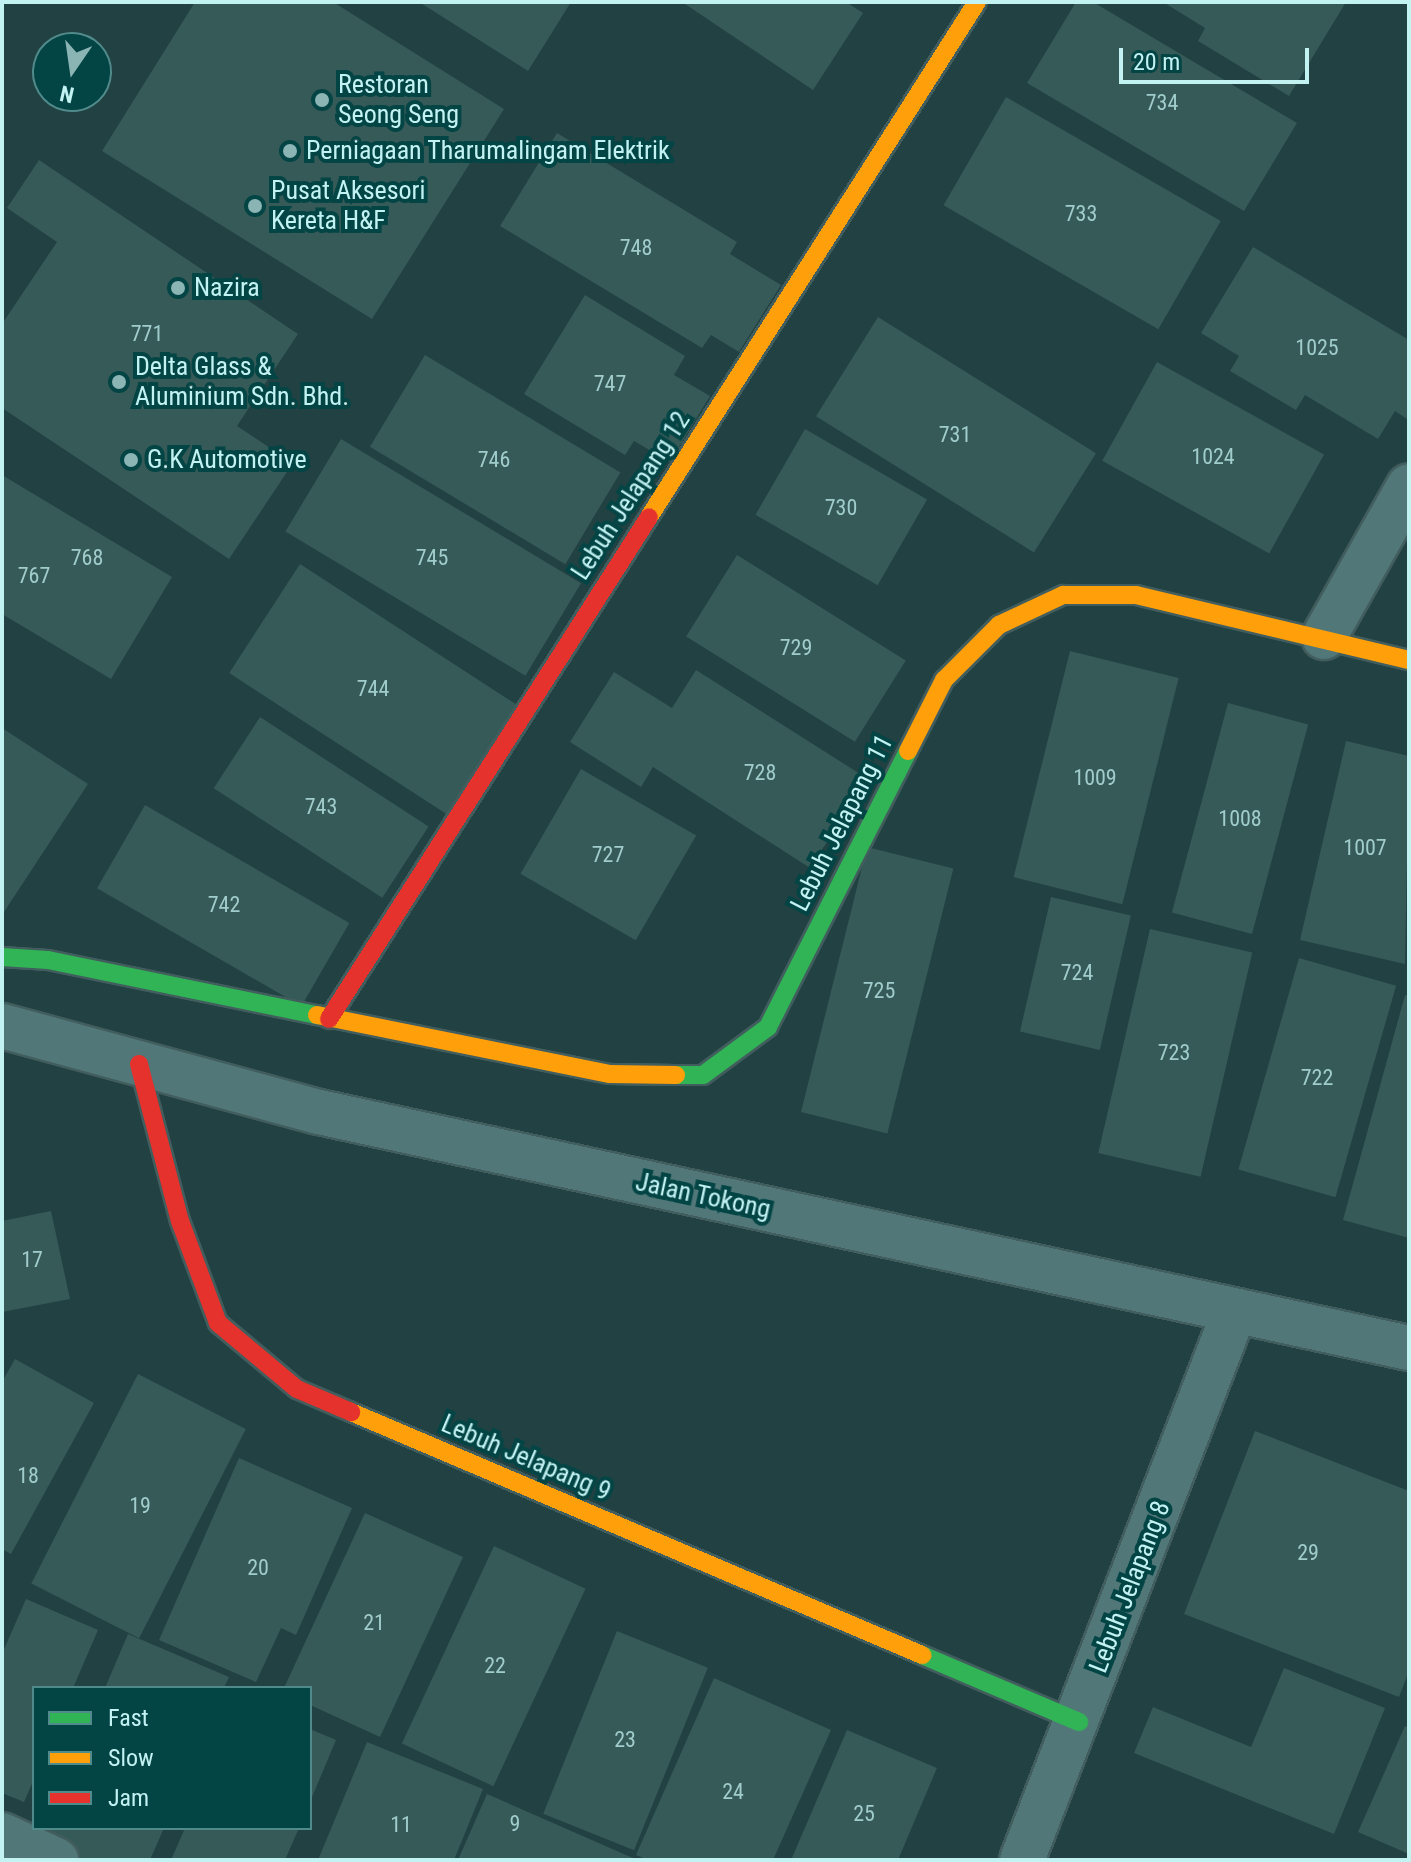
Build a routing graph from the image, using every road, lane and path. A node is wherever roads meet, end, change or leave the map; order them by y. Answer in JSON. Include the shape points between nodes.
{"nodes":[{"id":1,"x":977,"y":2,"type":"edge"},
{"id":2,"x":1409,"y":486,"type":"edge"},
{"id":3,"x":1324,"y":637,"type":"junction"},
{"id":4,"x":1409,"y":660,"type":"edge"},
{"id":5,"x":2,"y":957,"type":"edge"},
{"id":6,"x":329,"y":1019,"type":"junction"},
{"id":7,"x":2,"y":1026,"type":"edge"},
{"id":8,"x":139,"y":1064,"type":"junction"},
{"id":9,"x":1234,"y":1313,"type":"junction"},
{"id":10,"x":1409,"y":1348,"type":"edge"},
{"id":11,"x":1079,"y":1722,"type":"junction"},
{"id":12,"x":2,"y":1835,"type":"edge"},
{"id":13,"x":56,"y":1860,"type":"edge"},
{"id":14,"x":1022,"y":1860,"type":"edge"}],
"edges":[{"from":1,"to":6,"type":"street","name":"Lebuh Jelapang 12"},
{"from":2,"to":3,"type":"street"},
{"from":3,"to":4,"type":"street","name":"Lebuh Jelapang 11"},
{"from":3,"to":6,"type":"street","name":"Lebuh Jelapang 11","via":[[1136,595],[1063,595],[999,625],[944,680],[768,1027],[703,1075],[610,1074]]},
{"from":5,"to":6,"type":"street","name":"Lebuh Jelapang 11","via":[[48,960]]},
{"from":7,"to":8,"type":"street","name":"Jalan Tokong"},
{"from":8,"to":9,"type":"street","name":"Jalan Tokong","via":[[319,1112]]},
{"from":8,"to":11,"type":"street","name":"Lebuh Jelapang 9","via":[[180,1221],[218,1323],[297,1389]]},
{"from":9,"to":10,"type":"street","name":"Jalan Tokong"},
{"from":9,"to":11,"type":"street","name":"Lebuh Jelapang 8"},
{"from":11,"to":14,"type":"street","name":"Lebuh Jelapang 8"},
{"from":12,"to":13,"type":"street"}]}
